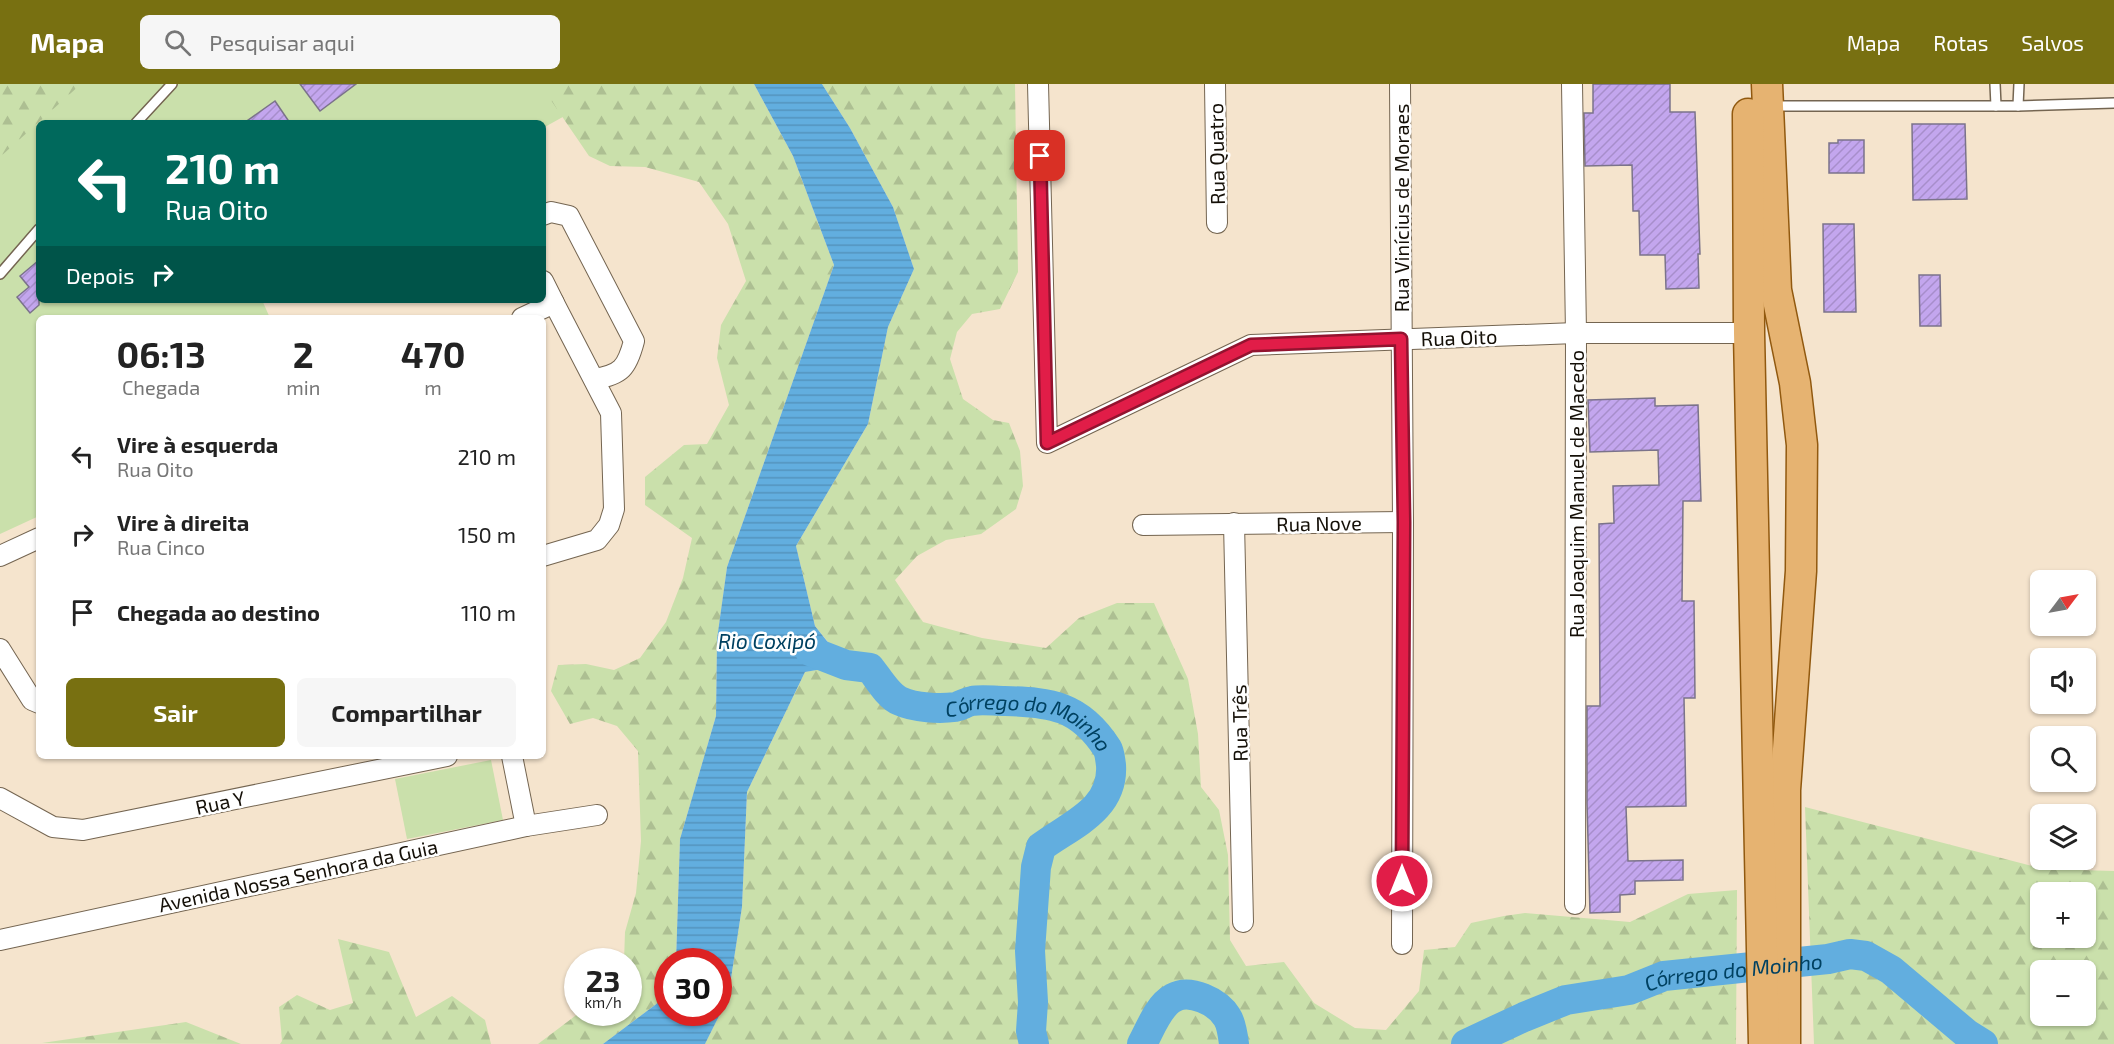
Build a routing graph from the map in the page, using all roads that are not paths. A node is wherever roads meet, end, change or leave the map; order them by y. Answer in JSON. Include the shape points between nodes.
{"nodes":[{"id":1,"x":172,"y":84,"type":"edge"},
{"id":2,"x":1038,"y":84,"type":"edge"},
{"id":3,"x":1215,"y":84,"type":"edge"},
{"id":4,"x":1400,"y":84,"type":"edge"},
{"id":5,"x":1572,"y":84,"type":"edge"},
{"id":6,"x":1748,"y":84,"type":"edge"},
{"id":7,"x":1995,"y":84,"type":"edge"},
{"id":8,"x":2019,"y":84,"type":"edge"},
{"id":9,"x":1767,"y":95,"type":"edge"},
{"id":10,"x":2114,"y":103,"type":"edge"},
{"id":11,"x":1996,"y":106,"type":"junction"},
{"id":12,"x":2018,"y":106,"type":"junction"},
{"id":13,"x":139,"y":120,"type":"edge"},
{"id":14,"x":546,"y":214,"type":"edge"},
{"id":15,"x":1218,"y":223,"type":"dead end"},
{"id":16,"x":36,"y":232,"type":"edge"},
{"id":17,"x":0,"y":274,"type":"edge"},
{"id":18,"x":546,"y":287,"type":"edge"},
{"id":19,"x":554,"y":303,"type":"junction"},
{"id":20,"x":528,"y":315,"type":"edge"},
{"id":21,"x":1576,"y":333,"type":"junction"},
{"id":22,"x":1749,"y":333,"type":"junction"},
{"id":23,"x":1401,"y":339,"type":"junction"},
{"id":24,"x":594,"y":379,"type":"junction"},
{"id":25,"x":1404,"y":522,"type":"junction"},
{"id":26,"x":1234,"y":524,"type":"junction"},
{"id":27,"x":1143,"y":525,"type":"dead end"},
{"id":28,"x":36,"y":539,"type":"edge"},
{"id":29,"x":546,"y":555,"type":"edge"},
{"id":30,"x":0,"y":556,"type":"edge"},
{"id":31,"x":0,"y":649,"type":"edge"},
{"id":32,"x":36,"y":702,"type":"edge"},
{"id":33,"x":432,"y":759,"type":"edge"},
{"id":34,"x":513,"y":759,"type":"edge"},
{"id":35,"x":0,"y":798,"type":"edge"},
{"id":36,"x":597,"y":815,"type":"dead end"},
{"id":37,"x":526,"y":826,"type":"junction"},
{"id":38,"x":1774,"y":880,"type":"junction"},
{"id":39,"x":1575,"y":904,"type":"dead end"},
{"id":40,"x":1244,"y":922,"type":"dead end"},
{"id":41,"x":0,"y":940,"type":"edge"},
{"id":42,"x":1402,"y":944,"type":"dead end"},
{"id":43,"x":1775,"y":1038,"type":"edge"}],
"edges":[{"from":1,"to":13,"type":"lane"},
{"from":2,"to":23,"type":"street","name":"Rua Oito","via":[[1047,443],[1251,345]]},
{"from":3,"to":15,"type":"street","name":"Rua Quatro"},
{"from":4,"to":23,"type":"street","name":"Rua Vinícius de Moraes"},
{"from":5,"to":21,"type":"street","name":"Rua Joaquim Manuel de Macedo"},
{"from":6,"to":22,"type":"main road"},
{"from":7,"to":11,"type":"lane"},
{"from":8,"to":12,"type":"lane"},
{"from":9,"to":11,"type":"lane"},
{"from":9,"to":38,"type":"main road","via":[[1776,290],[1795,383],[1802,445],[1801,571],[1785,790]]},
{"from":10,"to":12,"type":"lane"},
{"from":11,"to":12,"type":"lane"},
{"from":14,"to":24,"type":"street","via":[[569,216],[634,341],[622,368],[613,376]]},
{"from":16,"to":17,"type":"lane"},
{"from":18,"to":19,"type":"street"},
{"from":19,"to":20,"type":"street"},
{"from":19,"to":24,"type":"street"},
{"from":21,"to":22,"type":"street","name":"Rua Oito"},
{"from":21,"to":23,"type":"street","name":"Rua Oito"},
{"from":21,"to":39,"type":"street","name":"Rua Joaquim Manuel de Macedo"},
{"from":22,"to":38,"type":"main road"},
{"from":23,"to":25,"type":"street","name":"Rua Vinícius de Moraes"},
{"from":24,"to":29,"type":"street","via":[[611,413],[614,509],[609,525],[597,540]]},
{"from":25,"to":26,"type":"street","name":"Rua Nove"},
{"from":25,"to":42,"type":"street","name":"Rua Vinícius de Moraes"},
{"from":26,"to":27,"type":"street","name":"Rua Nove"},
{"from":26,"to":40,"type":"street","name":"Rua Três"},
{"from":28,"to":30,"type":"street"},
{"from":31,"to":32,"type":"street"},
{"from":33,"to":35,"type":"street","name":"Rua Y","via":[[83,830],[53,827]]},
{"from":34,"to":37,"type":"street"},
{"from":36,"to":37,"type":"street","name":"Avenida Nossa Senhora da Guia"},
{"from":37,"to":41,"type":"street","name":"Avenida Nossa Senhora da Guia"},
{"from":38,"to":43,"type":"main road"}]}
